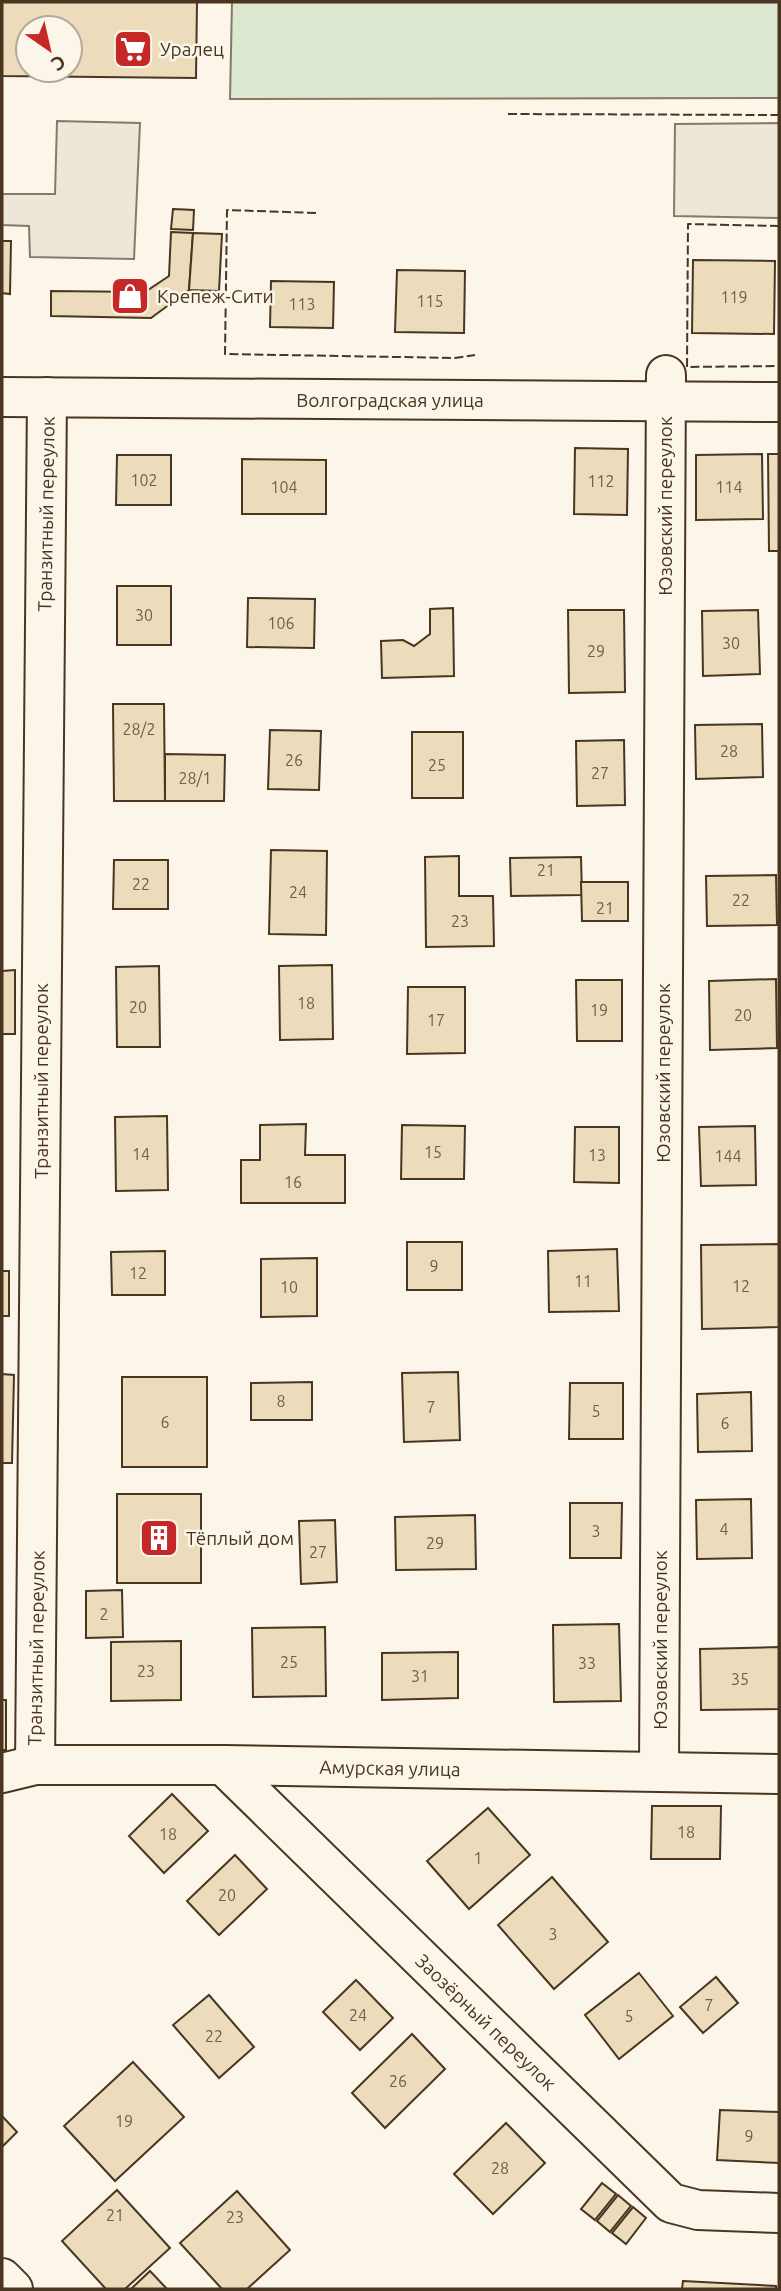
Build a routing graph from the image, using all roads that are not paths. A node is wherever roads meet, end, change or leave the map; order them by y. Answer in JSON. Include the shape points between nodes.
{"nodes":[{"id":1,"x":666,"y":389,"type":"junction"},
{"id":2,"x":2,"y":397,"type":"edge"},
{"id":3,"x":47,"y":397,"type":"junction"},
{"id":4,"x":779,"y":402,"type":"edge"},
{"id":5,"x":223,"y":1765,"type":"junction"},
{"id":6,"x":18,"y":1769,"type":"edge"},
{"id":7,"x":659,"y":1772,"type":"junction"},
{"id":8,"x":779,"y":1774,"type":"edge"},
{"id":9,"x":779,"y":2213,"type":"edge"},
{"id":10,"x":2,"y":2278,"type":"edge"},
{"id":11,"x":13,"y":2289,"type":"edge"}],
"edges":[{"from":1,"to":3,"type":"street","name":"Волгоградская улица"},
{"from":1,"to":4,"type":"street","name":"Волгоградская улица"},
{"from":1,"to":7,"type":"street","name":"Юзовский переулок"},
{"from":2,"to":3,"type":"street","name":"Волгоградская улица"},
{"from":3,"to":6,"type":"street","name":"Транзитный переулок"},
{"from":5,"to":6,"type":"street","name":"Амурская улица"},
{"from":5,"to":7,"type":"street","name":"Амурская улица"},
{"from":5,"to":9,"type":"street","name":"Заозёрный переулок","via":[[671,2203],[698,2210]]},
{"from":7,"to":8,"type":"street","name":"Амурская улица"},
{"from":10,"to":11,"type":"street"}]}
